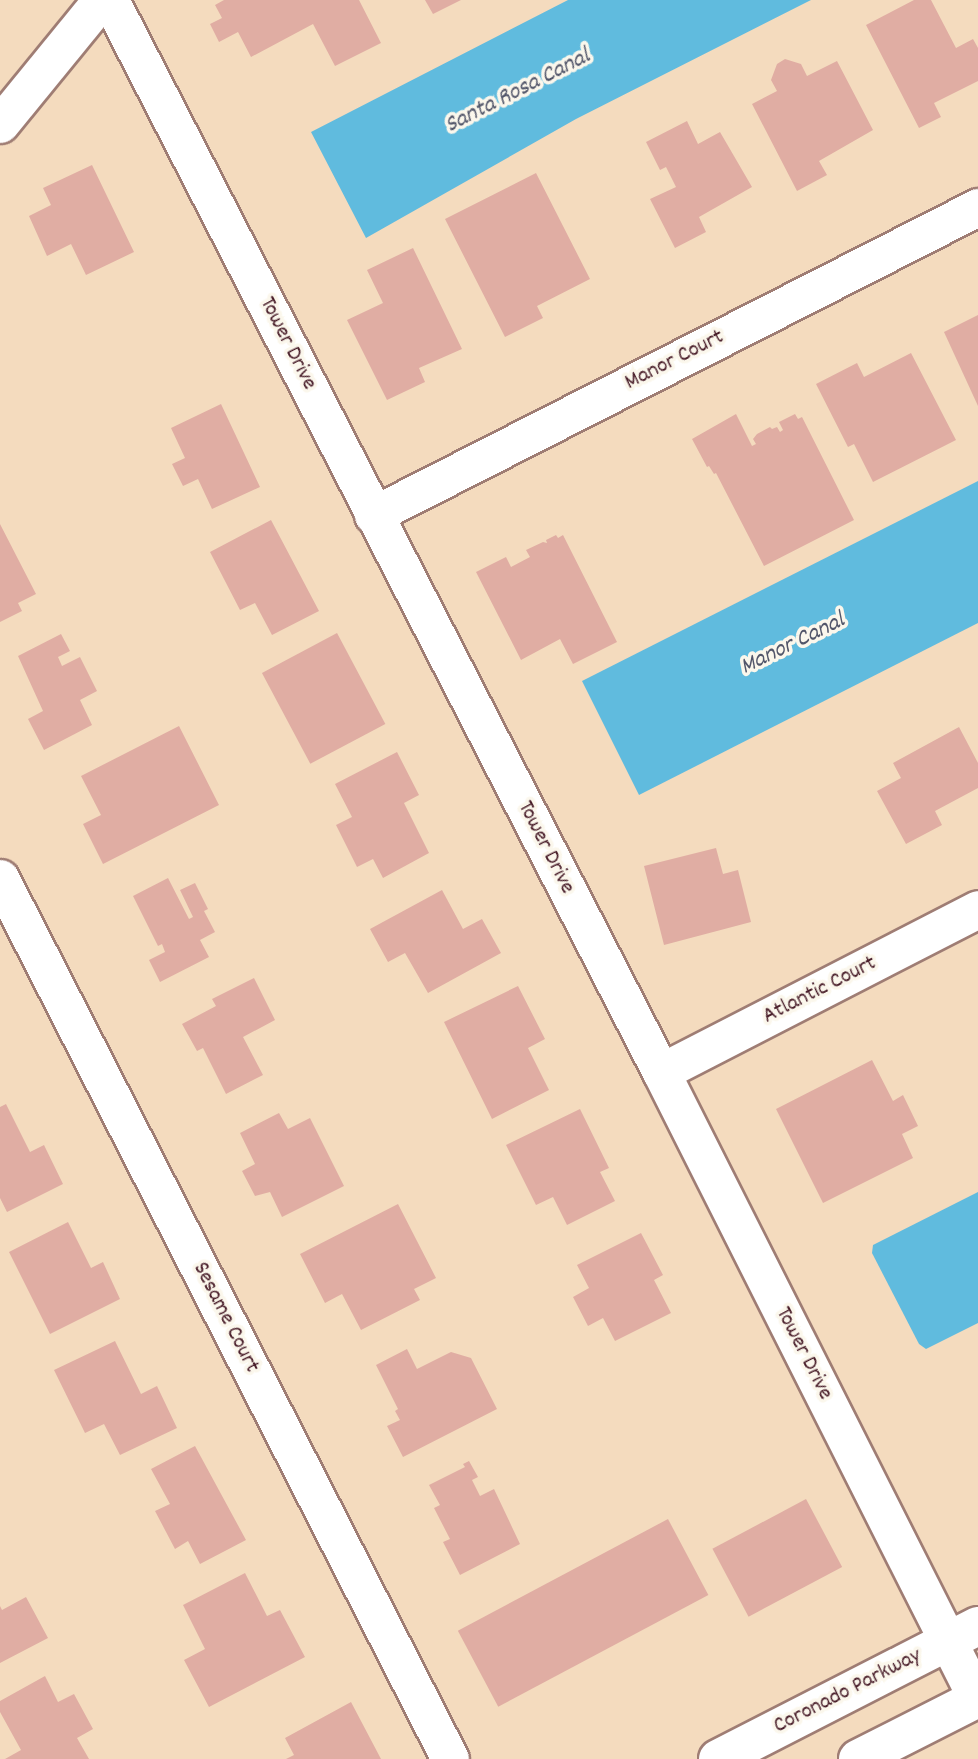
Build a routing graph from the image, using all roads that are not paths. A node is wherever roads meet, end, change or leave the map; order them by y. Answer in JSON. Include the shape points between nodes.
{"nodes":[{"id":1,"x":101,"y":0,"type":"edge"},
{"id":2,"x":110,"y":0,"type":"edge"},
{"id":3,"x":0,"y":124,"type":"edge"},
{"id":4,"x":978,"y":207,"type":"edge"},
{"id":5,"x":373,"y":515,"type":"junction"},
{"id":6,"x":0,"y":878,"type":"edge"},
{"id":7,"x":978,"y":909,"type":"edge"},
{"id":8,"x":661,"y":1073,"type":"junction"},
{"id":9,"x":963,"y":1634,"type":"edge"},
{"id":10,"x":977,"y":1698,"type":"edge"},
{"id":11,"x":450,"y":1759,"type":"edge"},
{"id":12,"x":718,"y":1759,"type":"edge"},
{"id":13,"x":858,"y":1759,"type":"edge"}],
"edges":[{"from":1,"to":3,"type":"street"},
{"from":2,"to":5,"type":"street","name":"Tower Drive"},
{"from":4,"to":5,"type":"street","name":"Manor Court"},
{"from":5,"to":8,"type":"street","name":"Tower Drive"},
{"from":6,"to":11,"type":"street","name":"Sesame Court"},
{"from":7,"to":8,"type":"street","name":"Atlantic Court"},
{"from":8,"to":9,"type":"street","name":"Tower Drive"},
{"from":9,"to":10,"type":"street","name":"Tower Drive"},
{"from":9,"to":12,"type":"street","name":"Coronado Parkway"},
{"from":10,"to":13,"type":"street"}]}
